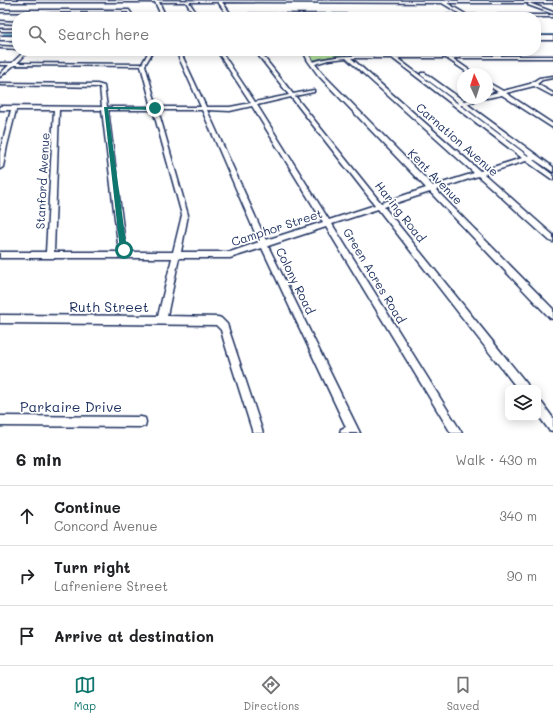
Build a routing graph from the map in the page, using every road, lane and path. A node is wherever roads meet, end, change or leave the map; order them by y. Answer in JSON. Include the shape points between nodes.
{"nodes":[{"id":1,"x":75,"y":0,"type":"edge"},
{"id":2,"x":156,"y":0,"type":"edge"},
{"id":3,"x":186,"y":0,"type":"edge"},
{"id":4,"x":516,"y":0,"type":"edge"},
{"id":5,"x":0,"y":1,"type":"edge"},
{"id":6,"x":218,"y":1,"type":"edge"},
{"id":7,"x":347,"y":1,"type":"edge"},
{"id":8,"x":353,"y":1,"type":"edge"},
{"id":9,"x":440,"y":1,"type":"edge"},
{"id":10,"x":521,"y":2,"type":"junction"},
{"id":11,"x":553,"y":2,"type":"edge"},
{"id":12,"x":298,"y":4,"type":"edge"},
{"id":13,"x":349,"y":7,"type":"dead end"},
{"id":14,"x":0,"y":11,"type":"edge"},
{"id":15,"x":66,"y":11,"type":"junction"},
{"id":16,"x":130,"y":12,"type":"edge"},
{"id":17,"x":162,"y":12,"type":"edge"},
{"id":18,"x":194,"y":12,"type":"edge"},
{"id":19,"x":227,"y":12,"type":"edge"},
{"id":20,"x":344,"y":12,"type":"edge"},
{"id":21,"x":460,"y":12,"type":"edge"},
{"id":22,"x":541,"y":14,"type":"edge"},
{"id":23,"x":553,"y":14,"type":"edge"},
{"id":24,"x":0,"y":22,"type":"edge"},
{"id":25,"x":12,"y":22,"type":"edge"},
{"id":26,"x":12,"y":30,"type":"edge"},
{"id":27,"x":0,"y":31,"type":"edge"},
{"id":28,"x":541,"y":33,"type":"edge"},
{"id":29,"x":553,"y":33,"type":"edge"},
{"id":30,"x":1,"y":38,"type":"edge"},
{"id":31,"x":12,"y":38,"type":"edge"},
{"id":32,"x":541,"y":38,"type":"edge"},
{"id":33,"x":553,"y":38,"type":"edge"},
{"id":34,"x":0,"y":48,"type":"edge"},
{"id":35,"x":12,"y":48,"type":"edge"},
{"id":36,"x":22,"y":56,"type":"edge"},
{"id":37,"x":148,"y":56,"type":"edge"},
{"id":38,"x":180,"y":56,"type":"edge"},
{"id":39,"x":222,"y":56,"type":"edge"},
{"id":40,"x":262,"y":56,"type":"edge"},
{"id":41,"x":308,"y":56,"type":"edge"},
{"id":42,"x":361,"y":56,"type":"edge"},
{"id":43,"x":395,"y":56,"type":"edge"},
{"id":44,"x":346,"y":57,"type":"junction"},
{"id":45,"x":400,"y":57,"type":"joint"},
{"id":46,"x":447,"y":57,"type":"junction"},
{"id":47,"x":518,"y":57,"type":"joint"},
{"id":48,"x":553,"y":57,"type":"edge"},
{"id":49,"x":0,"y":64,"type":"edge"},
{"id":50,"x":13,"y":64,"type":"junction"},
{"id":51,"x":312,"y":64,"type":"junction"},
{"id":52,"x":143,"y":65,"type":"junction"},
{"id":53,"x":464,"y":68,"type":"edge"},
{"id":54,"x":0,"y":76,"type":"edge"},
{"id":55,"x":553,"y":77,"type":"edge"},
{"id":56,"x":0,"y":84,"type":"edge"},
{"id":57,"x":534,"y":84,"type":"junction"},
{"id":58,"x":493,"y":87,"type":"edge"},
{"id":59,"x":312,"y":91,"type":"dead end"},
{"id":60,"x":502,"y":93,"type":"junction"},
{"id":61,"x":493,"y":95,"type":"edge"},
{"id":62,"x":553,"y":95,"type":"edge"},
{"id":63,"x":292,"y":96,"type":"junction"},
{"id":64,"x":457,"y":99,"type":"edge"},
{"id":65,"x":254,"y":104,"type":"junction"},
{"id":66,"x":460,"y":104,"type":"edge"},
{"id":67,"x":464,"y":104,"type":"edge"},
{"id":68,"x":456,"y":105,"type":"junction"},
{"id":69,"x":0,"y":108,"type":"edge"},
{"id":70,"x":14,"y":108,"type":"junction"},
{"id":71,"x":57,"y":108,"type":"junction"},
{"id":72,"x":105,"y":108,"type":"junction"},
{"id":73,"x":155,"y":108,"type":"junction"},
{"id":74,"x":203,"y":109,"type":"junction"},
{"id":75,"x":553,"y":126,"type":"edge"},
{"id":76,"x":527,"y":158,"type":"junction"},
{"id":77,"x":537,"y":158,"type":"junction"},
{"id":78,"x":0,"y":168,"type":"edge"},
{"id":79,"x":553,"y":170,"type":"edge"},
{"id":80,"x":479,"y":174,"type":"junction"},
{"id":81,"x":553,"y":178,"type":"edge"},
{"id":82,"x":432,"y":190,"type":"junction"},
{"id":83,"x":380,"y":207,"type":"junction"},
{"id":84,"x":328,"y":224,"type":"junction"},
{"id":85,"x":553,"y":239,"type":"edge"},
{"id":86,"x":264,"y":244,"type":"junction"},
{"id":87,"x":0,"y":255,"type":"edge"},
{"id":88,"x":50,"y":255,"type":"junction"},
{"id":89,"x":123,"y":255,"type":"junction"},
{"id":90,"x":177,"y":256,"type":"junction"},
{"id":91,"x":553,"y":315,"type":"edge"},
{"id":92,"x":0,"y":319,"type":"edge"},
{"id":93,"x":162,"y":320,"type":"junction"},
{"id":94,"x":521,"y":385,"type":"edge"},
{"id":95,"x":541,"y":411,"type":"edge"},
{"id":96,"x":0,"y":420,"type":"edge"},
{"id":97,"x":141,"y":422,"type":"dead end"},
{"id":98,"x":553,"y":426,"type":"edge"},
{"id":99,"x":351,"y":432,"type":"edge"},
{"id":100,"x":258,"y":433,"type":"edge"},
{"id":101,"x":457,"y":433,"type":"edge"}],
"edges":[{"from":1,"to":2,"type":"street"},
{"from":1,"to":5,"type":"street"},
{"from":1,"to":15,"type":"street"},
{"from":2,"to":3,"type":"street"},
{"from":2,"to":17,"type":"street"},
{"from":3,"to":6,"type":"street"},
{"from":3,"to":18,"type":"street"},
{"from":4,"to":10,"type":"street"},
{"from":6,"to":12,"type":"street"},
{"from":6,"to":19,"type":"street"},
{"from":7,"to":8,"type":"street"},
{"from":7,"to":12,"type":"street"},
{"from":7,"to":20,"type":"street"},
{"from":8,"to":9,"type":"street"},
{"from":8,"to":13,"type":"street"},
{"from":9,"to":10,"type":"street"},
{"from":9,"to":21,"type":"street"},
{"from":10,"to":11,"type":"street"},
{"from":10,"to":23,"type":"street"},
{"from":14,"to":15,"type":"street"},
{"from":15,"to":16,"type":"street"},
{"from":22,"to":23,"type":"street"},
{"from":24,"to":25,"type":"street"},
{"from":26,"to":27,"type":"main road"},
{"from":28,"to":29,"type":"main road"},
{"from":30,"to":31,"type":"main road"},
{"from":32,"to":33,"type":"main road"},
{"from":34,"to":35,"type":"street"},
{"from":36,"to":50,"type":"street"},
{"from":37,"to":52,"type":"street"},
{"from":38,"to":74,"type":"street","name":"Colony Road"},
{"from":39,"to":65,"type":"street","name":"Green Acres Road"},
{"from":40,"to":63,"type":"street","name":"Haring Road"},
{"from":41,"to":51,"type":"street","name":"Kent Avenue"},
{"from":42,"to":44,"type":"street"},
{"from":43,"to":68,"type":"street"},
{"from":44,"to":51,"type":"street"},
{"from":44,"to":80,"type":"street","name":"Carnation Avenue"},
{"from":45,"to":46,"type":"street"},
{"from":45,"to":64,"type":"street"},
{"from":46,"to":47,"type":"street"},
{"from":46,"to":53,"type":"street"},
{"from":47,"to":48,"type":"street"},
{"from":49,"to":50,"type":"street"},
{"from":50,"to":52,"type":"street"},
{"from":50,"to":54,"type":"street"},
{"from":51,"to":82,"type":"street","name":"Kent Avenue"},
{"from":52,"to":73,"type":"street"},
{"from":55,"to":57,"type":"street","via":[[541,79]]},
{"from":56,"to":72,"type":"street","via":[[97,84],[102,86]]},
{"from":57,"to":60,"type":"street"},
{"from":57,"to":62,"type":"street"},
{"from":58,"to":60,"type":"street"},
{"from":59,"to":63,"type":"street"},
{"from":60,"to":61,"type":"street"},
{"from":60,"to":75,"type":"street"},
{"from":63,"to":65,"type":"street"},
{"from":63,"to":83,"type":"street","name":"Haring Road"},
{"from":65,"to":74,"type":"street","via":[[230,109]]},
{"from":65,"to":84,"type":"street","name":"Green Acres Road"},
{"from":66,"to":68,"type":"street"},
{"from":67,"to":77,"type":"street"},
{"from":68,"to":76,"type":"street"},
{"from":69,"to":70,"type":"street"},
{"from":70,"to":71,"type":"street"},
{"from":70,"to":78,"type":"street"},
{"from":71,"to":72,"type":"street"},
{"from":71,"to":88,"type":"street","name":"Stanford Avenue"},
{"from":72,"to":73,"type":"street"},
{"from":72,"to":89,"type":"street"},
{"from":73,"to":74,"type":"street"},
{"from":73,"to":90,"type":"street","via":[[185,215]]},
{"from":74,"to":86,"type":"street","name":"Colony Road"},
{"from":76,"to":77,"type":"street","name":"Camphor Street"},
{"from":76,"to":80,"type":"street","name":"Camphor Street"},
{"from":76,"to":81,"type":"street"},
{"from":77,"to":79,"type":"street"},
{"from":80,"to":82,"type":"street","name":"Camphor Street"},
{"from":80,"to":85,"type":"street","name":"Carnation Avenue"},
{"from":82,"to":83,"type":"street","name":"Camphor Street"},
{"from":82,"to":91,"type":"street","name":"Kent Avenue"},
{"from":83,"to":84,"type":"street","name":"Camphor Street"},
{"from":83,"to":94,"type":"street","name":"Haring Road"},
{"from":84,"to":86,"type":"street","name":"Camphor Street"},
{"from":84,"to":101,"type":"street","name":"Green Acres Road"},
{"from":86,"to":90,"type":"street","name":"Camphor Street","via":[[230,255]]},
{"from":86,"to":99,"type":"street","name":"Colony Road"},
{"from":87,"to":88,"type":"street","name":"Camphor Street"},
{"from":88,"to":89,"type":"street","name":"Camphor Street"},
{"from":89,"to":90,"type":"street","name":"Camphor Street"},
{"from":90,"to":93,"type":"street"},
{"from":92,"to":93,"type":"street","name":"Ruth Street"},
{"from":93,"to":100,"type":"street","name":"Ruth Street","via":[[217,321],[224,327]]},
{"from":95,"to":98,"type":"street"},
{"from":96,"to":97,"type":"street","name":"Parkaire Drive"}]}
